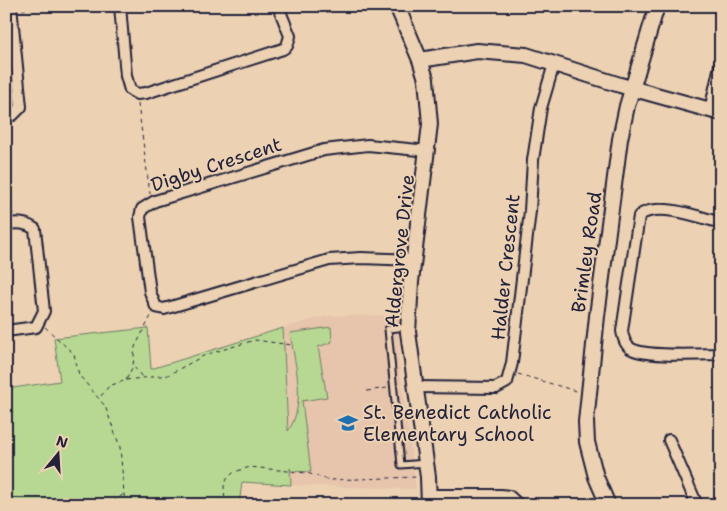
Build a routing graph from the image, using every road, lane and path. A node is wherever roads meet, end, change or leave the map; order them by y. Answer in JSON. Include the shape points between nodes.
{"nodes":[{"id":1,"x":43,"y":6,"type":"edge"},
{"id":2,"x":120,"y":6,"type":"edge"},
{"id":3,"x":278,"y":6,"type":"edge"},
{"id":4,"x":397,"y":6,"type":"edge"},
{"id":5,"x":657,"y":6,"type":"edge"},
{"id":6,"x":10,"y":11,"type":"edge"},
{"id":7,"x":420,"y":60,"type":"junction"},
{"id":8,"x":721,"y":61,"type":"edge"},
{"id":9,"x":554,"y":64,"type":"junction"},
{"id":10,"x":633,"y":88,"type":"junction"},
{"id":11,"x":137,"y":94,"type":"junction"},
{"id":12,"x":716,"y":111,"type":"edge"},
{"id":13,"x":6,"y":117,"type":"edge"},
{"id":14,"x":6,"y":148,"type":"edge"},
{"id":15,"x":428,"y":150,"type":"junction"},
{"id":16,"x":151,"y":202,"type":"junction"},
{"id":17,"x":721,"y":223,"type":"edge"},
{"id":18,"x":10,"y":224,"type":"edge"},
{"id":19,"x":415,"y":260,"type":"junction"},
{"id":20,"x":156,"y":306,"type":"junction"},
{"id":21,"x":41,"y":320,"type":"junction"},
{"id":22,"x":408,"y":327,"type":"junction"},
{"id":23,"x":6,"y":331,"type":"edge"},
{"id":24,"x":292,"y":345,"type":"dead end"},
{"id":25,"x":721,"y":354,"type":"edge"},
{"id":26,"x":133,"y":366,"type":"junction"},
{"id":27,"x":510,"y":371,"type":"junction"},
{"id":28,"x":143,"y":378,"type":"junction"},
{"id":29,"x":126,"y":380,"type":"junction"},
{"id":30,"x":415,"y":387,"type":"junction"},
{"id":31,"x":576,"y":391,"type":"dead end"},
{"id":32,"x":100,"y":397,"type":"junction"},
{"id":33,"x":669,"y":440,"type":"dead end"},
{"id":34,"x":427,"y":470,"type":"junction"},
{"id":35,"x":124,"y":494,"type":"junction"},
{"id":36,"x":429,"y":500,"type":"edge"},
{"id":37,"x":114,"y":501,"type":"junction"},
{"id":38,"x":81,"y":505,"type":"edge"},
{"id":39,"x":120,"y":505,"type":"edge"},
{"id":40,"x":125,"y":505,"type":"edge"},
{"id":41,"x":225,"y":505,"type":"edge"},
{"id":42,"x":519,"y":505,"type":"edge"},
{"id":43,"x":608,"y":505,"type":"edge"},
{"id":44,"x":698,"y":505,"type":"edge"}],
"edges":[{"from":1,"to":6,"type":"path"},
{"from":2,"to":11,"type":"street","via":[[126,76],[130,90]]},
{"from":3,"to":11,"type":"street","via":[[290,36],[283,49]]},
{"from":4,"to":7,"type":"street","name":"Aldergrove Drive"},
{"from":5,"to":10,"type":"street","name":"Brimley Road"},
{"from":6,"to":13,"type":"street","via":[[21,107]]},
{"from":7,"to":9,"type":"street","via":[[477,50],[526,55]]},
{"from":7,"to":15,"type":"street","name":"Aldergrove Drive","via":[[426,79],[430,124]]},
{"from":8,"to":12,"type":"street"},
{"from":9,"to":10,"type":"street"},
{"from":9,"to":27,"type":"street","name":"Halder Crescent","via":[[541,108],[533,160],[530,211]]},
{"from":10,"to":12,"type":"street"},
{"from":10,"to":43,"type":"street","name":"Brimley Road","via":[[620,139],[586,422],[587,442],[596,477]]},
{"from":11,"to":16,"type":"path"},
{"from":14,"to":18,"type":"path"},
{"from":15,"to":16,"type":"street","name":"Digby Crescent","via":[[368,145],[324,150]]},
{"from":15,"to":19,"type":"street","name":"Aldergrove Drive"},
{"from":16,"to":20,"type":"street","name":"Digby Crescent","via":[[142,209],[140,217],[150,292]]},
{"from":17,"to":25,"type":"street","via":[[651,209],[639,216],[622,331],[624,340],[637,352]]},
{"from":18,"to":21,"type":"street","via":[[28,224],[35,229],[44,311]]},
{"from":19,"to":20,"type":"street","via":[[329,260],[164,310]]},
{"from":19,"to":22,"type":"street","name":"Aldergrove Drive"},
{"from":20,"to":26,"type":"path","via":[[136,345]]},
{"from":21,"to":23,"type":"street","via":[[36,327]]},
{"from":21,"to":32,"type":"path","via":[[48,332],[74,354],[79,375]]},
{"from":22,"to":30,"type":"street","name":"Aldergrove Drive"},
{"from":22,"to":34,"type":"lane","via":[[388,329],[401,465]]},
{"from":24,"to":28,"type":"path","via":[[255,340],[205,355],[168,375]]},
{"from":26,"to":28,"type":"path"},
{"from":26,"to":29,"type":"path"},
{"from":27,"to":30,"type":"street","via":[[507,382],[496,388]]},
{"from":27,"to":31,"type":"path"},
{"from":28,"to":29,"type":"path"},
{"from":29,"to":32,"type":"path","via":[[109,386]]},
{"from":30,"to":34,"type":"street","name":"Aldergrove Drive"},
{"from":32,"to":35,"type":"path","via":[[119,443]]},
{"from":33,"to":44,"type":"street"},
{"from":34,"to":36,"type":"street","name":"Aldergrove Drive"},
{"from":34,"to":41,"type":"path","via":[[329,480],[307,473],[250,467],[234,472],[227,479]]},
{"from":35,"to":37,"type":"path"},
{"from":35,"to":40,"type":"path"},
{"from":36,"to":42,"type":"street","via":[[501,495],[509,496]]},
{"from":37,"to":38,"type":"path"},
{"from":37,"to":39,"type":"path"}]}
